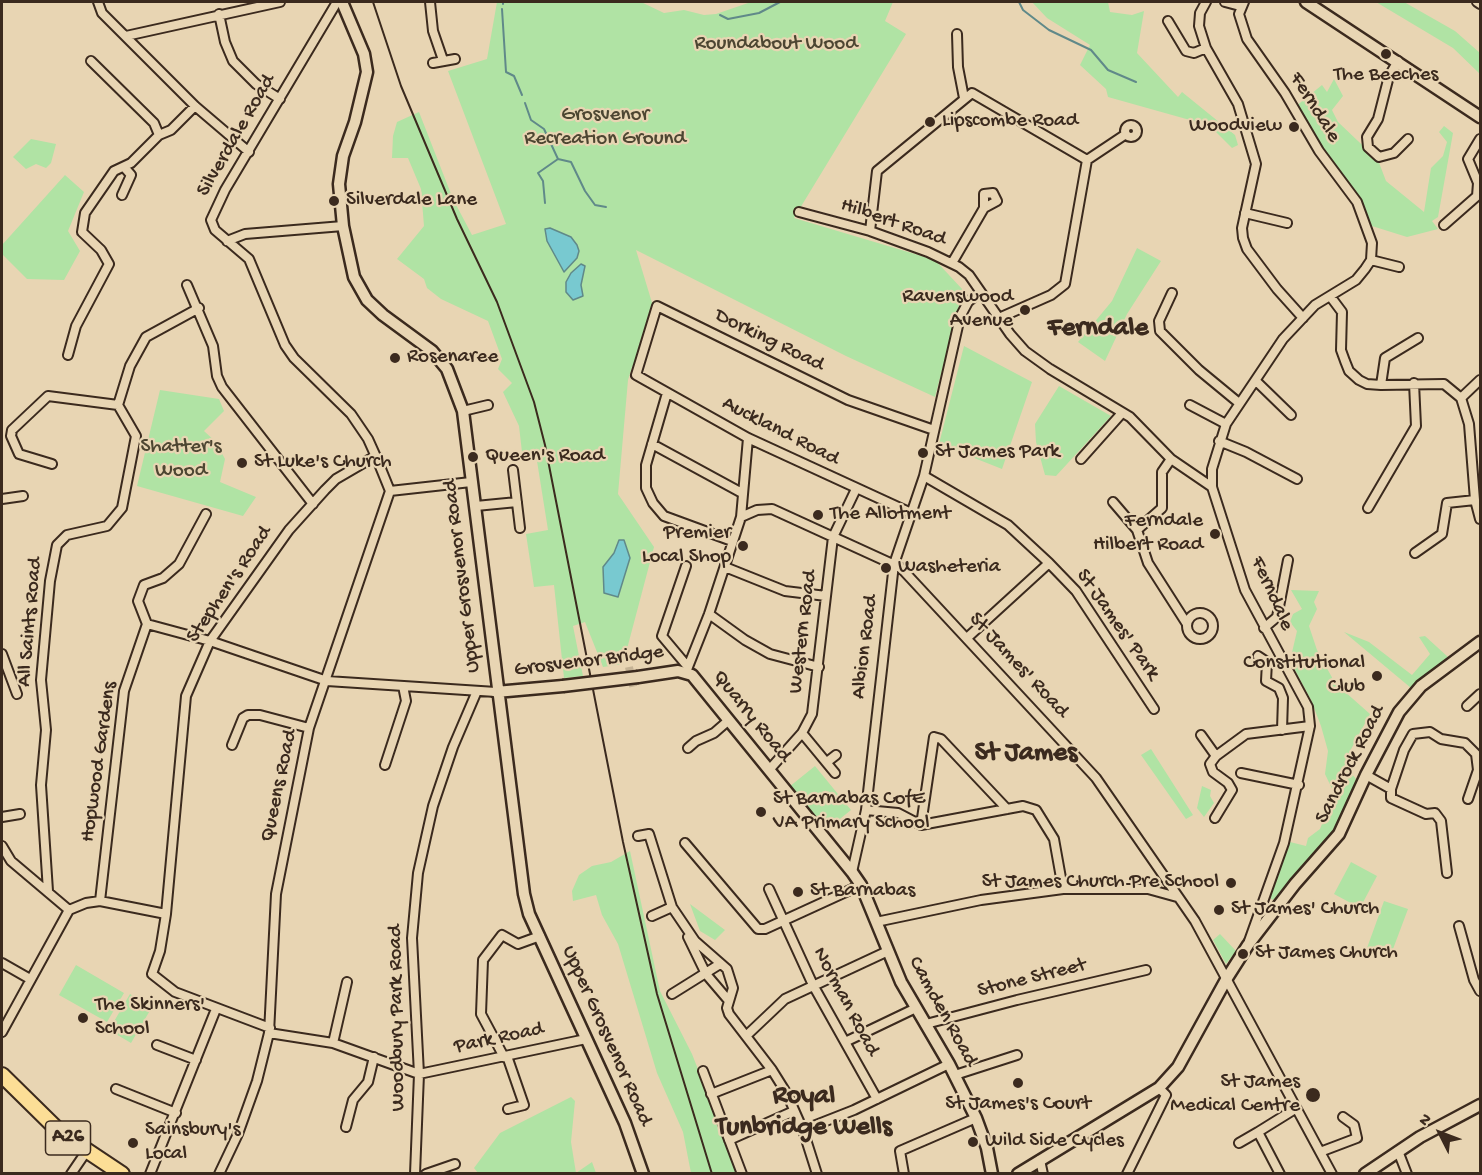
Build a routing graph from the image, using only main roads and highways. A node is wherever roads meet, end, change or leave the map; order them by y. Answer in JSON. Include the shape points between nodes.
{"nodes":[{"id":1,"x":2,"y":1075,"type":"edge"},
{"id":2,"x":122,"y":1173,"type":"edge"}],
"edges":[{"from":1,"to":2,"type":"highway","number":"A26","via":[[62,1134]]}]}
